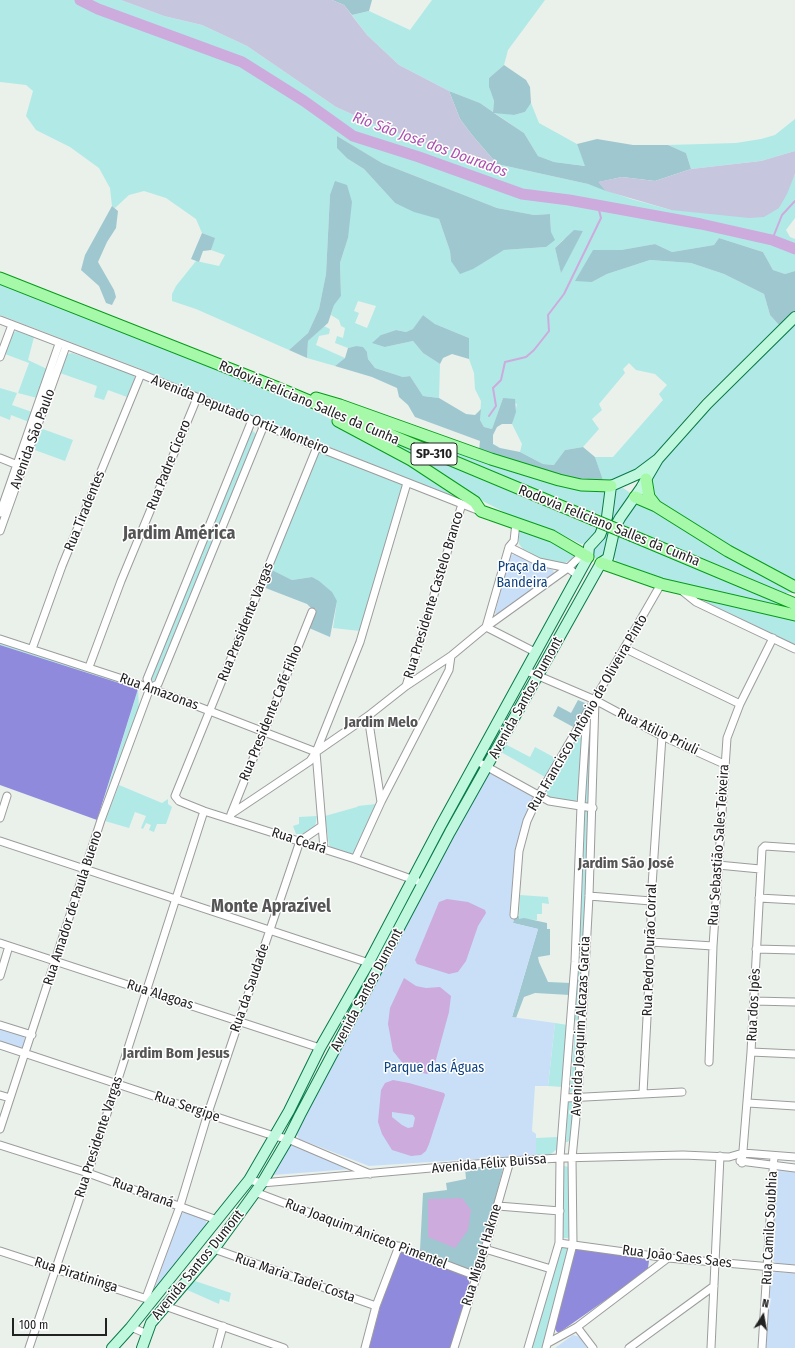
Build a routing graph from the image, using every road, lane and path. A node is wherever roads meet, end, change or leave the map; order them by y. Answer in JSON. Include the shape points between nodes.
{"nodes":[{"id":1,"x":0,"y":278,"type":"edge"},
{"id":2,"x":795,"y":317,"type":"edge"},
{"id":3,"x":0,"y":320,"type":"edge"},
{"id":4,"x":12,"y":325,"type":"junction"},
{"id":5,"x":63,"y":345,"type":"junction"},
{"id":6,"x":0,"y":358,"type":"edge"},
{"id":7,"x":141,"y":374,"type":"junction"},
{"id":8,"x":276,"y":387,"type":"junction"},
{"id":9,"x":196,"y":398,"type":"junction"},
{"id":10,"x":252,"y":420,"type":"junction"},
{"id":11,"x":264,"y":425,"type":"junction"},
{"id":12,"x":317,"y":447,"type":"junction"},
{"id":13,"x":0,"y":458,"type":"edge"},
{"id":14,"x":658,"y":459,"type":"junction"},
{"id":15,"x":19,"y":466,"type":"junction"},
{"id":16,"x":646,"y":479,"type":"junction"},
{"id":17,"x":407,"y":483,"type":"junction"},
{"id":18,"x":613,"y":489,"type":"junction"},
{"id":19,"x":635,"y":497,"type":"junction"},
{"id":20,"x":462,"y":504,"type":"junction"},
{"id":21,"x":656,"y":506,"type":"junction"},
{"id":22,"x":480,"y":511,"type":"junction"},
{"id":23,"x":0,"y":513,"type":"edge"},
{"id":24,"x":516,"y":523,"type":"junction"},
{"id":25,"x":0,"y":531,"type":"edge"},
{"id":26,"x":509,"y":547,"type":"junction"},
{"id":27,"x":587,"y":553,"type":"junction"},
{"id":28,"x":601,"y":563,"type":"junction"},
{"id":29,"x":568,"y":568,"type":"junction"},
{"id":30,"x":577,"y":575,"type":"junction"},
{"id":31,"x":661,"y":584,"type":"junction"},
{"id":32,"x":795,"y":587,"type":"edge"},
{"id":33,"x":680,"y":589,"type":"junction"},
{"id":34,"x":795,"y":604,"type":"edge"},
{"id":35,"x":312,"y":612,"type":"dead end"},
{"id":36,"x":795,"y":615,"type":"edge"},
{"id":37,"x":486,"y":627,"type":"junction"},
{"id":38,"x":773,"y":638,"type":"junction"},
{"id":39,"x":0,"y":639,"type":"edge"},
{"id":40,"x":624,"y":648,"type":"junction"},
{"id":41,"x":32,"y":649,"type":"junction"},
{"id":42,"x":795,"y":649,"type":"edge"},
{"id":43,"x":535,"y":652,"type":"junction"},
{"id":44,"x":452,"y":656,"type":"junction"},
{"id":45,"x":89,"y":667,"type":"junction"},
{"id":46,"x":527,"y":671,"type":"junction"},
{"id":47,"x":538,"y":676,"type":"junction"},
{"id":48,"x":406,"y":686,"type":"junction"},
{"id":49,"x":150,"y":688,"type":"junction"},
{"id":50,"x":595,"y":700,"type":"junction"},
{"id":51,"x":740,"y":704,"type":"junction"},
{"id":52,"x":210,"y":710,"type":"junction"},
{"id":53,"x":587,"y":712,"type":"junction"},
{"id":54,"x":368,"y":716,"type":"junction"},
{"id":55,"x":263,"y":732,"type":"junction"},
{"id":56,"x":662,"y":736,"type":"junction"},
{"id":57,"x":316,"y":752,"type":"junction"},
{"id":58,"x":477,"y":762,"type":"junction"},
{"id":59,"x":724,"y":764,"type":"junction"},
{"id":60,"x":488,"y":768,"type":"junction"},
{"id":61,"x":539,"y":795,"type":"junction"},
{"id":62,"x":7,"y":796,"type":"dead end"},
{"id":63,"x":175,"y":796,"type":"joint"},
{"id":64,"x":381,"y":802,"type":"junction"},
{"id":65,"x":581,"y":806,"type":"junction"},
{"id":66,"x":593,"y":808,"type":"junction"},
{"id":67,"x":204,"y":811,"type":"junction"},
{"id":68,"x":230,"y":816,"type":"junction"},
{"id":69,"x":0,"y":818,"type":"edge"},
{"id":70,"x":322,"y":826,"type":"junction"},
{"id":71,"x":440,"y":827,"type":"junction"},
{"id":72,"x":450,"y":832,"type":"junction"},
{"id":73,"x":0,"y":841,"type":"edge"},
{"id":74,"x":300,"y":841,"type":"junction"},
{"id":75,"x":795,"y":848,"type":"edge"},
{"id":76,"x":324,"y":849,"type":"junction"},
{"id":77,"x":355,"y":859,"type":"junction"},
{"id":78,"x":718,"y":866,"type":"junction"},
{"id":79,"x":760,"y":869,"type":"junction"},
{"id":80,"x":85,"y":870,"type":"junction"},
{"id":81,"x":412,"y":879,"type":"junction"},
{"id":82,"x":424,"y":884,"type":"junction"},
{"id":83,"x":589,"y":896,"type":"junction"},
{"id":84,"x":759,"y":898,"type":"junction"},
{"id":85,"x":176,"y":900,"type":"junction"},
{"id":86,"x":795,"y":900,"type":"edge"},
{"id":87,"x":651,"y":901,"type":"junction"},
{"id":88,"x":514,"y":915,"type":"dead end"},
{"id":89,"x":270,"y":930,"type":"junction"},
{"id":90,"x":651,"y":942,"type":"junction"},
{"id":91,"x":0,"y":943,"type":"edge"},
{"id":92,"x":9,"y":946,"type":"junction"},
{"id":93,"x":713,"y":946,"type":"junction"},
{"id":94,"x":756,"y":949,"type":"junction"},
{"id":95,"x":795,"y":950,"type":"edge"},
{"id":96,"x":56,"y":961,"type":"junction"},
{"id":97,"x":369,"y":962,"type":"junction"},
{"id":98,"x":379,"y":968,"type":"junction"},
{"id":99,"x":0,"y":976,"type":"edge"},
{"id":100,"x":147,"y":990,"type":"junction"},
{"id":101,"x":754,"y":1001,"type":"junction"},
{"id":102,"x":795,"y":1002,"type":"edge"},
{"id":103,"x":238,"y":1020,"type":"junction"},
{"id":104,"x":0,"y":1025,"type":"edge"},
{"id":105,"x":571,"y":1026,"type":"junction"},
{"id":106,"x":580,"y":1026,"type":"junction"},
{"id":107,"x":32,"y":1035,"type":"junction"},
{"id":108,"x":0,"y":1045,"type":"edge"},
{"id":109,"x":320,"y":1048,"type":"junction"},
{"id":110,"x":751,"y":1052,"type":"junction"},
{"id":111,"x":26,"y":1053,"type":"junction"},
{"id":112,"x":795,"y":1054,"type":"edge"},
{"id":113,"x":709,"y":1062,"type":"dead end"},
{"id":114,"x":116,"y":1083,"type":"junction"},
{"id":115,"x":682,"y":1092,"type":"dead end"},
{"id":116,"x":643,"y":1093,"type":"junction"},
{"id":117,"x":0,"y":1095,"type":"edge"},
{"id":118,"x":578,"y":1097,"type":"junction"},
{"id":119,"x":10,"y":1098,"type":"junction"},
{"id":120,"x":566,"y":1098,"type":"junction"},
{"id":121,"x":748,"y":1103,"type":"junction"},
{"id":122,"x":795,"y":1106,"type":"edge"},
{"id":123,"x":289,"y":1111,"type":"junction"},
{"id":124,"x":208,"y":1113,"type":"junction"},
{"id":125,"x":300,"y":1115,"type":"junction"},
{"id":126,"x":0,"y":1129,"type":"edge"},
{"id":127,"x":274,"y":1136,"type":"junction"},
{"id":128,"x":288,"y":1139,"type":"junction"},
{"id":129,"x":0,"y":1145,"type":"edge"},
{"id":130,"x":743,"y":1153,"type":"junction"},
{"id":131,"x":720,"y":1156,"type":"junction"},
{"id":132,"x":774,"y":1156,"type":"junction"},
{"id":133,"x":729,"y":1157,"type":"junction"},
{"id":134,"x":795,"y":1157,"type":"edge"},
{"id":135,"x":560,"y":1158,"type":"junction"},
{"id":136,"x":572,"y":1158,"type":"junction"},
{"id":137,"x":510,"y":1161,"type":"junction"},
{"id":138,"x":742,"y":1163,"type":"junction"},
{"id":139,"x":773,"y":1166,"type":"junction"},
{"id":140,"x":795,"y":1168,"type":"edge"},
{"id":141,"x":88,"y":1173,"type":"junction"},
{"id":142,"x":372,"y":1174,"type":"junction"},
{"id":143,"x":249,"y":1180,"type":"junction"},
{"id":144,"x":262,"y":1183,"type":"junction"},
{"id":145,"x":255,"y":1192,"type":"junction"},
{"id":146,"x":180,"y":1206,"type":"junction"},
{"id":147,"x":498,"y":1206,"type":"junction"},
{"id":148,"x":560,"y":1211,"type":"junction"},
{"id":149,"x":217,"y":1220,"type":"junction"},
{"id":150,"x":559,"y":1243,"type":"junction"},
{"id":151,"x":573,"y":1244,"type":"junction"},
{"id":152,"x":400,"y":1246,"type":"junction"},
{"id":153,"x":214,"y":1249,"type":"junction"},
{"id":154,"x":485,"y":1249,"type":"junction"},
{"id":155,"x":0,"y":1250,"type":"edge"},
{"id":156,"x":668,"y":1258,"type":"junction"},
{"id":157,"x":714,"y":1263,"type":"junction"},
{"id":158,"x":56,"y":1268,"type":"junction"},
{"id":159,"x":767,"y":1268,"type":"junction"},
{"id":160,"x":551,"y":1269,"type":"junction"},
{"id":161,"x":795,"y":1269,"type":"edge"},
{"id":162,"x":476,"y":1276,"type":"junction"},
{"id":163,"x":714,"y":1286,"type":"junction"},
{"id":164,"x":149,"y":1299,"type":"junction"},
{"id":165,"x":165,"y":1306,"type":"junction"},
{"id":166,"x":376,"y":1306,"type":"junction"},
{"id":167,"x":223,"y":1326,"type":"junction"},
{"id":168,"x":131,"y":1327,"type":"junction"},
{"id":169,"x":577,"y":1327,"type":"junction"},
{"id":170,"x":147,"y":1334,"type":"junction"},
{"id":171,"x":547,"y":1346,"type":"edge"},
{"id":172,"x":29,"y":1348,"type":"edge"},
{"id":173,"x":112,"y":1348,"type":"edge"},
{"id":174,"x":142,"y":1348,"type":"edge"},
{"id":175,"x":216,"y":1348,"type":"edge"},
{"id":176,"x":284,"y":1348,"type":"edge"},
{"id":177,"x":365,"y":1348,"type":"edge"},
{"id":178,"x":454,"y":1348,"type":"edge"},
{"id":179,"x":528,"y":1348,"type":"edge"},
{"id":180,"x":593,"y":1348,"type":"edge"},
{"id":181,"x":629,"y":1348,"type":"edge"},
{"id":182,"x":710,"y":1348,"type":"edge"},
{"id":183,"x":762,"y":1348,"type":"edge"}],
"edges":[{"from":1,"to":8,"type":"main road","name":"Rodovia Feliciano Salles da Cunha","number":"SP-310"},
{"from":2,"to":14,"type":"street","via":[[706,404]]},
{"from":3,"to":4,"type":"street","name":"Avenida Deputado Ortiz Monteiro"},
{"from":4,"to":5,"type":"street","name":"Avenida Deputado Ortiz Monteiro"},
{"from":4,"to":6,"type":"street"},
{"from":5,"to":7,"type":"street","name":"Avenida Deputado Ortiz Monteiro"},
{"from":5,"to":15,"type":"street","name":"Avenida São Paulo"},
{"from":7,"to":9,"type":"street","name":"Avenida Deputado Ortiz Monteiro"},
{"from":7,"to":41,"type":"street","name":"Rua Tiradentes","via":[[62,566]]},
{"from":8,"to":18,"type":"main road","via":[[340,405],[491,459],[559,480]]},
{"from":8,"to":22,"type":"main road","via":[[411,460],[475,502]]},
{"from":8,"to":34,"type":"main road","name":"Rodovia Feliciano Salles da Cunha","number":"SP-310","bridge":true},
{"from":9,"to":10,"type":"street","name":"Avenida Deputado Ortiz Monteiro"},
{"from":9,"to":45,"type":"street","name":"Rua Padre Cicero","via":[[121,581]]},
{"from":10,"to":11,"type":"street","name":"Avenida Deputado Ortiz Monteiro"},
{"from":10,"to":49,"type":"street","name":"Rua Amador de Paula Bueno","via":[[147,679]]},
{"from":11,"to":12,"type":"street","name":"Avenida Deputado Ortiz Monteiro"},
{"from":11,"to":49,"type":"street","name":"Rua Amador de Paula Bueno","via":[[158,684]]},
{"from":12,"to":17,"type":"street","name":"Avenida Deputado Ortiz Monteiro"},
{"from":12,"to":52,"type":"street","name":"Rua Presidente Vargas"},
{"from":13,"to":15,"type":"street"},
{"from":14,"to":16,"type":"street","name":"Avenida Santos Dumont"},
{"from":14,"to":18,"type":"street"},
{"from":15,"to":23,"type":"street","name":"Avenida São Paulo"},
{"from":15,"to":25,"type":"street","name":"Avenida São Paulo"},
{"from":16,"to":19,"type":"street","name":"Avenida Santos Dumont"},
{"from":16,"to":21,"type":"main road","via":[[649,497]]},
{"from":17,"to":20,"type":"street","name":"Avenida Deputado Ortiz Monteiro"},
{"from":17,"to":57,"type":"street","via":[[360,642]]},
{"from":18,"to":19,"type":"street","via":[[631,490]]},
{"from":18,"to":27,"type":"street","name":"Avenida Santos Dumont","via":[[604,526]]},
{"from":19,"to":21,"type":"main road"},
{"from":19,"to":28,"type":"street","name":"Avenida Santos Dumont","via":[[616,527],[608,558]]},
{"from":20,"to":22,"type":"street","name":"Avenida Deputado Ortiz Monteiro"},
{"from":20,"to":48,"type":"street","name":"Rua Presidente Castelo Branco"},
{"from":21,"to":32,"type":"main road","via":[[728,551]]},
{"from":22,"to":24,"type":"main road"},
{"from":24,"to":26,"type":"street","via":[[514,541]]},
{"from":24,"to":27,"type":"main road","via":[[552,536]]},
{"from":26,"to":29,"type":"street","via":[[539,562]]},
{"from":26,"to":37,"type":"street"},
{"from":27,"to":28,"type":"street","via":[[596,563]]},
{"from":27,"to":29,"type":"street"},
{"from":27,"to":30,"type":"street","name":"Avenida Santos Dumont"},
{"from":28,"to":31,"type":"main road"},
{"from":28,"to":47,"type":"street","name":"Avenida Santos Dumont"},
{"from":29,"to":30,"type":"street"},
{"from":29,"to":37,"type":"street"},
{"from":30,"to":43,"type":"street","name":"Avenida Santos Dumont"},
{"from":31,"to":33,"type":"main road"},
{"from":31,"to":40,"type":"street","name":"Rua Francisco Antônio de Oliveira Pinto"},
{"from":33,"to":36,"type":"main road"},
{"from":33,"to":38,"type":"street","via":[[696,602]]},
{"from":35,"to":55,"type":"street","name":"Rua Presidente Café Filho"},
{"from":37,"to":43,"type":"street"},
{"from":37,"to":44,"type":"street"},
{"from":38,"to":42,"type":"street"},
{"from":38,"to":51,"type":"street","name":"Rua Sebastião Sales Teixeira"},
{"from":39,"to":41,"type":"street","name":"Rua Amazonas"},
{"from":40,"to":50,"type":"street","name":"Rua Francisco Antônio de Oliveira Pinto"},
{"from":40,"to":51,"type":"street"},
{"from":41,"to":45,"type":"street","name":"Rua Amazonas"},
{"from":43,"to":46,"type":"street","name":"Avenida Santos Dumont"},
{"from":44,"to":48,"type":"street"},
{"from":44,"to":64,"type":"street","via":[[449,670]]},
{"from":45,"to":49,"type":"street","name":"Rua Amazonas"},
{"from":46,"to":47,"type":"street","name":"Rua Atilio Priuli"},
{"from":46,"to":58,"type":"street","name":"Avenida Santos Dumont"},
{"from":47,"to":50,"type":"street","name":"Rua Atilio Priuli"},
{"from":47,"to":60,"type":"street","name":"Avenida Santos Dumont"},
{"from":48,"to":54,"type":"street"},
{"from":49,"to":52,"type":"street","name":"Rua Amazonas"},
{"from":49,"to":80,"type":"street","name":"Rua Amador de Paula Bueno"},
{"from":50,"to":53,"type":"street","name":"Rua Francisco Antônio de Oliveira Pinto"},
{"from":50,"to":56,"type":"street","name":"Rua Atilio Priuli"},
{"from":50,"to":66,"type":"street","name":"Avenida Joaquim Alcazas Garcia"},
{"from":51,"to":59,"type":"street","name":"Rua Sebastião Sales Teixeira","via":[[727,738]]},
{"from":52,"to":55,"type":"street","name":"Rua Amazonas"},
{"from":52,"to":63,"type":"street","name":"Rua Presidente Vargas"},
{"from":53,"to":61,"type":"street","name":"Rua Francisco Antônio de Oliveira Pinto"},
{"from":53,"to":65,"type":"street","name":"Avenida Joaquim Alcazas Garcia"},
{"from":54,"to":57,"type":"street"},
{"from":54,"to":64,"type":"street"},
{"from":55,"to":57,"type":"street","name":"Rua Amazonas"},
{"from":55,"to":68,"type":"street","name":"Rua Presidente Café Filho"},
{"from":56,"to":59,"type":"street","name":"Rua Atilio Priuli"},
{"from":56,"to":87,"type":"street","name":"Rua Pedro Durão Corral"},
{"from":57,"to":68,"type":"street","via":[[310,761]]},
{"from":57,"to":70,"type":"street"},
{"from":58,"to":60,"type":"street"},
{"from":58,"to":71,"type":"street","name":"Avenida Santos Dumont"},
{"from":59,"to":78,"type":"street","name":"Rua Sebastião Sales Teixeira"},
{"from":60,"to":61,"type":"street"},
{"from":60,"to":72,"type":"street","name":"Avenida Santos Dumont"},
{"from":61,"to":65,"type":"street","via":[[549,801]]},
{"from":61,"to":88,"type":"street","name":"Rua Francisco Antônio de Oliveira Pinto","via":[[527,821],[519,852]]},
{"from":62,"to":69,"type":"street"},
{"from":63,"to":67,"type":"street","name":"Rua Ceará","via":[[179,801]]},
{"from":64,"to":77,"type":"street"},
{"from":65,"to":66,"type":"street"},
{"from":65,"to":105,"type":"street","name":"Avenida Joaquim Alcazas Garcia"},
{"from":66,"to":83,"type":"street","name":"Avenida Joaquim Alcazas Garcia"},
{"from":67,"to":68,"type":"street","name":"Rua Ceará"},
{"from":67,"to":85,"type":"street","name":"Rua Presidente Vargas"},
{"from":68,"to":74,"type":"street","name":"Rua Ceará"},
{"from":70,"to":74,"type":"street"},
{"from":70,"to":76,"type":"street"},
{"from":71,"to":72,"type":"street"},
{"from":71,"to":81,"type":"street","name":"Avenida Santos Dumont"},
{"from":72,"to":82,"type":"street","name":"Avenida Santos Dumont"},
{"from":73,"to":80,"type":"street"},
{"from":74,"to":76,"type":"street","name":"Rua Ceará"},
{"from":74,"to":89,"type":"street","name":"Rua da Saudade"},
{"from":75,"to":79,"type":"street","name":"Rua dos Ipês","via":[[763,847]]},
{"from":76,"to":77,"type":"street","name":"Rua Ceará"},
{"from":77,"to":81,"type":"street","name":"Rua Ceará"},
{"from":78,"to":79,"type":"street"},
{"from":78,"to":93,"type":"street","name":"Rua Sebastião Sales Teixeira"},
{"from":79,"to":84,"type":"street","name":"Rua dos Ipês"},
{"from":80,"to":85,"type":"street"},
{"from":80,"to":96,"type":"street","name":"Rua Amador de Paula Bueno"},
{"from":81,"to":82,"type":"street","name":"Rua Ceará"},
{"from":81,"to":97,"type":"street","name":"Avenida Santos Dumont"},
{"from":82,"to":98,"type":"street","name":"Avenida Santos Dumont"},
{"from":83,"to":87,"type":"street"},
{"from":83,"to":106,"type":"street","name":"Avenida Joaquim Alcazas Garcia"},
{"from":84,"to":86,"type":"street"},
{"from":84,"to":94,"type":"street","name":"Rua dos Ipês"},
{"from":85,"to":89,"type":"street"},
{"from":85,"to":100,"type":"street","name":"Rua Presidente Vargas"},
{"from":87,"to":90,"type":"street","name":"Rua Pedro Durão Corral"},
{"from":89,"to":97,"type":"street"},
{"from":89,"to":103,"type":"street","name":"Rua da Saudade"},
{"from":90,"to":93,"type":"street"},
{"from":90,"to":116,"type":"street","name":"Rua Pedro Durão Corral"},
{"from":91,"to":92,"type":"street","name":"Rua Alagoas"},
{"from":92,"to":96,"type":"street","name":"Rua Alagoas"},
{"from":92,"to":99,"type":"street"},
{"from":93,"to":113,"type":"street","name":"Rua Sebastião Sales Teixeira"},
{"from":94,"to":95,"type":"street"},
{"from":94,"to":101,"type":"street","name":"Rua dos Ipês"},
{"from":96,"to":100,"type":"street","name":"Rua Alagoas"},
{"from":96,"to":107,"type":"street","name":"Rua Amador de Paula Bueno"},
{"from":97,"to":98,"type":"street"},
{"from":97,"to":109,"type":"street","name":"Avenida Santos Dumont"},
{"from":98,"to":125,"type":"street","name":"Avenida Santos Dumont"},
{"from":100,"to":103,"type":"street","name":"Rua Alagoas"},
{"from":100,"to":114,"type":"street","name":"Rua Presidente Vargas"},
{"from":101,"to":102,"type":"street"},
{"from":101,"to":110,"type":"street","name":"Rua dos Ipês"},
{"from":103,"to":109,"type":"street","name":"Rua Alagoas"},
{"from":103,"to":124,"type":"street","name":"Rua da Saudade"},
{"from":104,"to":107,"type":"street"},
{"from":105,"to":106,"type":"street"},
{"from":105,"to":120,"type":"street","name":"Avenida Joaquim Alcazas Garcia"},
{"from":106,"to":118,"type":"street","name":"Avenida Joaquim Alcazas Garcia"},
{"from":107,"to":111,"type":"street","name":"Rua Amador de Paula Bueno"},
{"from":108,"to":111,"type":"street","name":"Rua Sergipe"},
{"from":109,"to":123,"type":"street","name":"Avenida Santos Dumont"},
{"from":110,"to":112,"type":"street"},
{"from":110,"to":121,"type":"street","name":"Rua dos Ipês"},
{"from":111,"to":114,"type":"street","name":"Rua Sergipe"},
{"from":111,"to":119,"type":"street","name":"Rua Amador de Paula Bueno"},
{"from":114,"to":124,"type":"street","name":"Rua Sergipe"},
{"from":114,"to":141,"type":"street","name":"Rua Presidente Vargas"},
{"from":115,"to":116,"type":"street"},
{"from":116,"to":118,"type":"street"},
{"from":117,"to":119,"type":"street"},
{"from":118,"to":120,"type":"street"},
{"from":118,"to":136,"type":"street","name":"Avenida Joaquim Alcazas Garcia"},
{"from":119,"to":126,"type":"street","name":"Rua Amador de Paula Bueno"},
{"from":120,"to":135,"type":"street","name":"Avenida Joaquim Alcazas Garcia"},
{"from":121,"to":122,"type":"street"},
{"from":121,"to":130,"type":"street","name":"Rua dos Ipês"},
{"from":123,"to":125,"type":"street"},
{"from":123,"to":127,"type":"street","name":"Avenida Santos Dumont"},
{"from":124,"to":127,"type":"street","name":"Rua Sergipe"},
{"from":124,"to":146,"type":"street","name":"Rua da Saudade"},
{"from":125,"to":128,"type":"street","name":"Avenida Santos Dumont"},
{"from":127,"to":128,"type":"street","name":"Rua Sergipe"},
{"from":127,"to":143,"type":"street","name":"Avenida Santos Dumont"},
{"from":128,"to":142,"type":"street","name":"Rua Sergipe"},
{"from":128,"to":144,"type":"street","name":"Avenida Santos Dumont"},
{"from":129,"to":141,"type":"street","name":"Rua Paraná"},
{"from":130,"to":132,"type":"street"},
{"from":130,"to":133,"type":"street","name":"Avenida Félix Buissa"},
{"from":130,"to":138,"type":"street","name":"Rua dos Ipês"},
{"from":131,"to":133,"type":"street","name":"Avenida Félix Buissa"},
{"from":131,"to":136,"type":"street","name":"Avenida Félix Buissa"},
{"from":131,"to":157,"type":"street"},
{"from":132,"to":134,"type":"street"},
{"from":132,"to":139,"type":"street","name":"Rua Camilo Soubhia"},
{"from":133,"to":138,"type":"street","name":"Avenida Félix Buissa"},
{"from":135,"to":136,"type":"street","name":"Avenida Félix Buissa"},
{"from":135,"to":137,"type":"street","name":"Avenida Félix Buissa"},
{"from":135,"to":148,"type":"street","name":"Avenida Joaquim Alcazas Garcia"},
{"from":136,"to":151,"type":"street","name":"Avenida Joaquim Alcazas Garcia"},
{"from":137,"to":142,"type":"street","name":"Avenida Félix Buissa"},
{"from":137,"to":147,"type":"street","name":"Rua Miguel Hakme"},
{"from":138,"to":139,"type":"street","name":"Avenida Félix Buissa"},
{"from":139,"to":140,"type":"street","name":"Avenida Félix Buissa"},
{"from":139,"to":159,"type":"street","name":"Rua Camilo Soubhia"},
{"from":141,"to":146,"type":"street","name":"Rua Paraná"},
{"from":141,"to":158,"type":"street","name":"Rua Presidente Vargas"},
{"from":142,"to":144,"type":"street","name":"Avenida Félix Buissa"},
{"from":143,"to":144,"type":"street","name":"Avenida Félix Buissa"},
{"from":143,"to":149,"type":"street","name":"Avenida Santos Dumont"},
{"from":144,"to":145,"type":"street","name":"Avenida Santos Dumont"},
{"from":145,"to":152,"type":"street","name":"Rua Joaquim Aniceto Pimentel"},
{"from":145,"to":153,"type":"street","name":"Avenida Santos Dumont"},
{"from":146,"to":149,"type":"street","name":"Rua Paraná"},
{"from":146,"to":164,"type":"street","name":"Rua da Saudade"},
{"from":147,"to":148,"type":"street"},
{"from":147,"to":154,"type":"street","name":"Rua Miguel Hakme"},
{"from":148,"to":150,"type":"street","name":"Avenida Joaquim Alcazas Garcia"},
{"from":149,"to":164,"type":"street","name":"Avenida Santos Dumont"},
{"from":150,"to":151,"type":"street","name":"Rua João Saes Saes"},
{"from":150,"to":160,"type":"street","name":"Avenida Joaquim Alcazas Garcia"},
{"from":151,"to":156,"type":"street","name":"Rua João Saes Saes"},
{"from":151,"to":171,"type":"street","name":"Avenida Joaquim Alcazas Garcia"},
{"from":152,"to":162,"type":"street","name":"Rua Joaquim Aniceto Pimentel"},
{"from":152,"to":166,"type":"street"},
{"from":153,"to":165,"type":"street","name":"Avenida Santos Dumont"},
{"from":153,"to":166,"type":"street","name":"Rua Maria Tadei Costa"},
{"from":154,"to":160,"type":"street"},
{"from":154,"to":162,"type":"street","name":"Rua Miguel Hakme"},
{"from":155,"to":158,"type":"street","name":"Rua Piratininga"},
{"from":156,"to":157,"type":"street","name":"Rua João Saes Saes"},
{"from":156,"to":169,"type":"street"},
{"from":157,"to":159,"type":"street","name":"Rua João Saes Saes"},
{"from":157,"to":163,"type":"street"},
{"from":158,"to":164,"type":"street","name":"Rua Piratininga"},
{"from":158,"to":172,"type":"street","name":"Rua Presidente Vargas"},
{"from":159,"to":161,"type":"street","name":"Rua João Saes Saes"},
{"from":159,"to":183,"type":"street","name":"Rua Camilo Soubhia"},
{"from":160,"to":179,"type":"street","name":"Avenida Joaquim Alcazas Garcia"},
{"from":162,"to":178,"type":"street","name":"Rua Miguel Hakme"},
{"from":163,"to":181,"type":"street"},
{"from":163,"to":182,"type":"street"},
{"from":164,"to":168,"type":"street","name":"Avenida Santos Dumont"},
{"from":165,"to":167,"type":"street"},
{"from":165,"to":170,"type":"street","name":"Avenida Santos Dumont","via":[[151,1323]]},
{"from":166,"to":177,"type":"street"},
{"from":167,"to":175,"type":"street"},
{"from":167,"to":176,"type":"street"},
{"from":168,"to":170,"type":"street","name":"Avenida Santos Dumont"},
{"from":168,"to":173,"type":"street"},
{"from":169,"to":171,"type":"street"},
{"from":169,"to":180,"type":"street"},
{"from":170,"to":174,"type":"street"}]}
